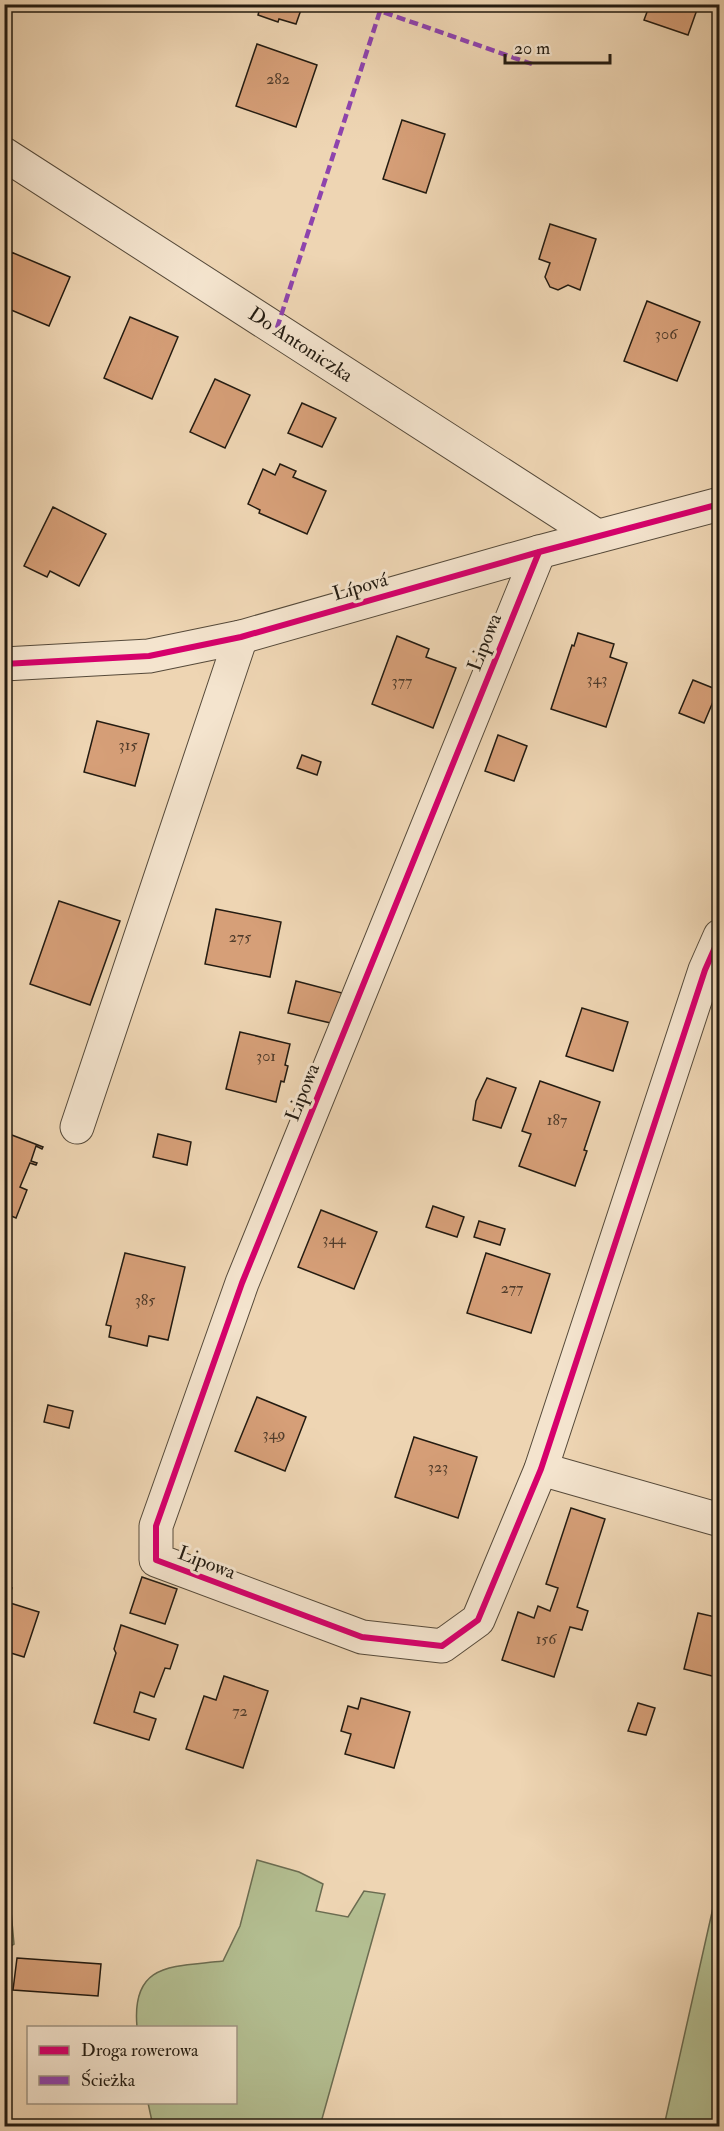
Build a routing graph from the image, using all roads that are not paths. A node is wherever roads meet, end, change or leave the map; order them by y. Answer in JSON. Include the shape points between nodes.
{"nodes":[{"id":1,"x":4,"y":154,"type":"edge"},
{"id":2,"x":720,"y":504,"type":"edge"},
{"id":3,"x":597,"y":537,"type":"junction"},
{"id":4,"x":539,"y":552,"type":"junction"},
{"id":5,"x":241,"y":637,"type":"junction"},
{"id":6,"x":4,"y":664,"type":"edge"},
{"id":7,"x":720,"y":936,"type":"edge"},
{"id":8,"x":77,"y":1127,"type":"dead end"},
{"id":9,"x":541,"y":1469,"type":"junction"},
{"id":10,"x":720,"y":1520,"type":"edge"}],
"edges":[{"from":1,"to":3,"type":"street","name":"Do Antoniczka"},
{"from":2,"to":3,"type":"street","name":"Lípová"},
{"from":3,"to":4,"type":"street","name":"Lípová"},
{"from":4,"to":5,"type":"street","name":"Lípová"},
{"from":4,"to":9,"type":"street","name":"Lipowa","via":[[242,1283],[156,1526],[156,1560],[363,1637],[442,1646],[478,1620]]},
{"from":5,"to":6,"type":"street","name":"Lípová","via":[[149,656]]},
{"from":5,"to":8,"type":"street"},
{"from":7,"to":9,"type":"street","name":"Lipowa","via":[[705,970]]},
{"from":9,"to":10,"type":"street"}]}
